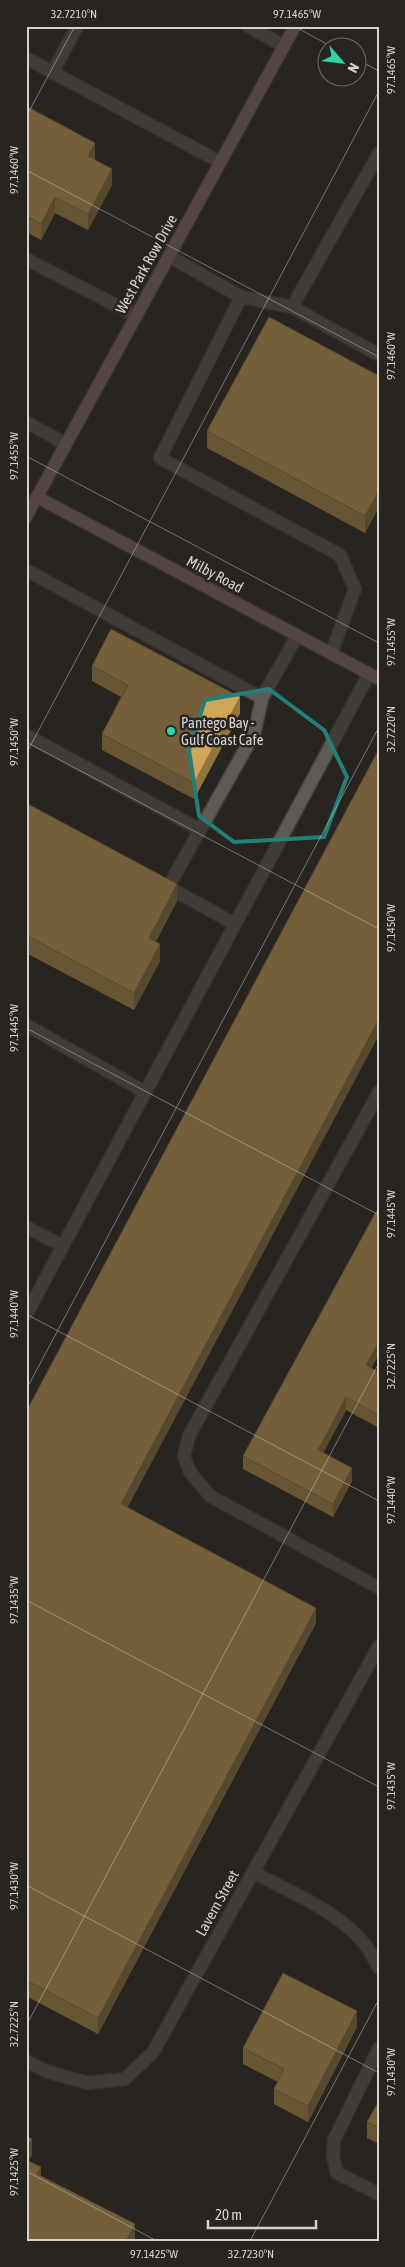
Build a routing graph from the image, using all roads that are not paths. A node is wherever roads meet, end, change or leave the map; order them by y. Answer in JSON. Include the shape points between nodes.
{"nodes":[{"id":1,"x":77,"y":26,"type":"edge"},
{"id":2,"x":248,"y":26,"type":"edge"},
{"id":3,"x":295,"y":26,"type":"edge"},
{"id":4,"x":284,"y":46,"type":"junction"},
{"id":5,"x":26,"y":58,"type":"edge"},
{"id":6,"x":53,"y":72,"type":"junction"},
{"id":7,"x":379,"y":154,"type":"edge"},
{"id":8,"x":220,"y":162,"type":"junction"},
{"id":9,"x":169,"y":256,"type":"junction"},
{"id":10,"x":26,"y":260,"type":"edge"},
{"id":11,"x":241,"y":297,"type":"junction"},
{"id":12,"x":292,"y":307,"type":"junction"},
{"id":13,"x":137,"y":316,"type":"junction"},
{"id":14,"x":379,"y":355,"type":"edge"},
{"id":15,"x":26,"y":422,"type":"edge"},
{"id":16,"x":66,"y":444,"type":"junction"},
{"id":17,"x":37,"y":497,"type":"junction"},
{"id":18,"x":26,"y":517,"type":"edge"},
{"id":19,"x":26,"y":570,"type":"edge"},
{"id":20,"x":297,"y":636,"type":"junction"},
{"id":21,"x":331,"y":654,"type":"junction"},
{"id":22,"x":374,"y":676,"type":"edge"},
{"id":23,"x":262,"y":698,"type":"junction"},
{"id":24,"x":26,"y":735,"type":"edge"},
{"id":25,"x":200,"y":830,"type":"junction"},
{"id":26,"x":235,"y":924,"type":"junction"},
{"id":27,"x":26,"y":1025,"type":"edge"},
{"id":28,"x":145,"y":1092,"type":"junction"},
{"id":29,"x":379,"y":1092,"type":"edge"},
{"id":30,"x":26,"y":1228,"type":"edge"},
{"id":31,"x":63,"y":1246,"type":"junction"},
{"id":32,"x":26,"y":1315,"type":"edge"},
{"id":33,"x":379,"y":1588,"type":"edge"},
{"id":34,"x":379,"y":1646,"type":"edge"},
{"id":35,"x":253,"y":1872,"type":"junction"},
{"id":36,"x":379,"y":1968,"type":"edge"},
{"id":37,"x":379,"y":2048,"type":"edge"},
{"id":38,"x":26,"y":2061,"type":"edge"},
{"id":39,"x":379,"y":2194,"type":"edge"}],
"edges":[{"from":1,"to":6,"type":"street"},
{"from":2,"to":4,"type":"street"},
{"from":3,"to":4,"type":"main road","name":"West Park Row Drive"},
{"from":4,"to":8,"type":"main road","name":"West Park Row Drive"},
{"from":5,"to":6,"type":"street"},
{"from":6,"to":8,"type":"street"},
{"from":7,"to":12,"type":"street"},
{"from":8,"to":9,"type":"main road","name":"West Park Row Drive"},
{"from":9,"to":11,"type":"street"},
{"from":9,"to":13,"type":"main road","name":"West Park Row Drive"},
{"from":10,"to":13,"type":"street"},
{"from":11,"to":12,"type":"street"},
{"from":11,"to":21,"type":"street","via":[[160,458],[340,555],[355,589]]},
{"from":12,"to":14,"type":"street"},
{"from":13,"to":16,"type":"main road","name":"West Park Row Drive"},
{"from":15,"to":16,"type":"street"},
{"from":16,"to":17,"type":"main road","name":"West Park Row Drive"},
{"from":17,"to":18,"type":"main road","name":"West Park Row Drive"},
{"from":17,"to":20,"type":"main road","name":"Milby Road"},
{"from":19,"to":23,"type":"street"},
{"from":20,"to":21,"type":"main road","name":"Milby Road"},
{"from":20,"to":23,"type":"street"},
{"from":21,"to":22,"type":"main road","name":"Milby Road"},
{"from":22,"to":26,"type":"street"},
{"from":23,"to":25,"type":"street","via":[[254,734]]},
{"from":24,"to":25,"type":"street"},
{"from":25,"to":26,"type":"street","via":[[164,885]]},
{"from":26,"to":28,"type":"street"},
{"from":27,"to":28,"type":"street"},
{"from":28,"to":31,"type":"street"},
{"from":29,"to":33,"type":"street","via":[[189,1436],[184,1456],[190,1472],[210,1496]]},
{"from":30,"to":31,"type":"street"},
{"from":31,"to":32,"type":"street"},
{"from":34,"to":35,"type":"street","name":"Lavern Street"},
{"from":35,"to":36,"type":"street","via":[[346,1926],[367,1947]]},
{"from":35,"to":38,"type":"street","name":"Lavern Street","via":[[153,2052],[125,2079],[88,2084],[48,2072]]},
{"from":37,"to":39,"type":"street","via":[[334,2140],[333,2156],[337,2173]]}]}
